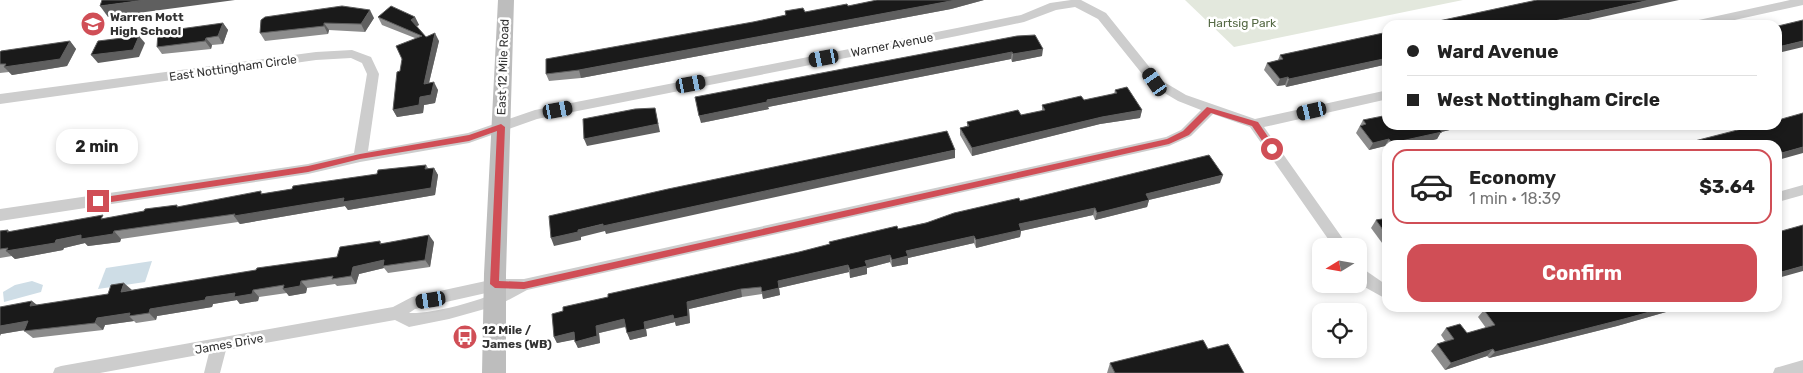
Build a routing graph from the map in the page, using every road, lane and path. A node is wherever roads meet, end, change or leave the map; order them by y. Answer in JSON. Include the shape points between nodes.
{"nodes":[{"id":1,"x":506,"y":0,"type":"edge"},
{"id":2,"x":1803,"y":0,"type":"edge"},
{"id":3,"x":1716,"y":20,"type":"edge"},
{"id":4,"x":1382,"y":95,"type":"edge"},
{"id":5,"x":0,"y":99,"type":"edge"},
{"id":6,"x":1210,"y":109,"type":"junction"},
{"id":7,"x":1255,"y":124,"type":"junction"},
{"id":8,"x":501,"y":127,"type":"junction"},
{"id":9,"x":360,"y":156,"type":"junction"},
{"id":10,"x":1803,"y":190,"type":"edge"},
{"id":11,"x":1782,"y":196,"type":"edge"},
{"id":12,"x":0,"y":216,"type":"edge"},
{"id":13,"x":1335,"y":238,"type":"edge"},
{"id":14,"x":1368,"y":283,"type":"edge"},
{"id":15,"x":1382,"y":291,"type":"edge"},
{"id":16,"x":495,"y":293,"type":"junction"},
{"id":17,"x":219,"y":346,"type":"junction"},
{"id":18,"x":1803,"y":369,"type":"edge"},
{"id":19,"x":61,"y":373,"type":"edge"},
{"id":20,"x":212,"y":373,"type":"edge"},
{"id":21,"x":494,"y":373,"type":"edge"},
{"id":22,"x":1781,"y":373,"type":"edge"},
{"id":23,"x":1793,"y":373,"type":"edge"}],
"edges":[{"from":1,"to":8,"type":"main road","name":"East 12 Mile Road"},
{"from":2,"to":3,"type":"street"},
{"from":4,"to":7,"type":"street"},
{"from":5,"to":9,"type":"street","name":"East Nottingham Circle","via":[[352,54],[367,60],[373,74]]},
{"from":6,"to":7,"type":"street"},
{"from":6,"to":8,"type":"street","name":"Warner Avenue","via":[[1155,82],[1102,16],[1077,3],[957,32],[535,115]]},
{"from":6,"to":16,"type":"street","name":"James Drive","via":[[1186,133],[1169,141]]},
{"from":7,"to":13,"type":"street"},
{"from":8,"to":9,"type":"street","name":"Warner Avenue","via":[[469,138]]},
{"from":8,"to":16,"type":"main road","name":"East 12 Mile Road"},
{"from":9,"to":12,"type":"street","name":"Warner Avenue","via":[[308,169]]},
{"from":10,"to":11,"type":"street"},
{"from":14,"to":15,"type":"street"},
{"from":16,"to":17,"type":"street","name":"James Drive","via":[[449,313],[409,320],[396,313]]},
{"from":16,"to":21,"type":"main road","name":"East 12 Mile Road"},
{"from":17,"to":19,"type":"street","name":"James Drive"},
{"from":17,"to":20,"type":"street"},
{"from":18,"to":22,"type":"street"},
{"from":18,"to":23,"type":"street"}]}
